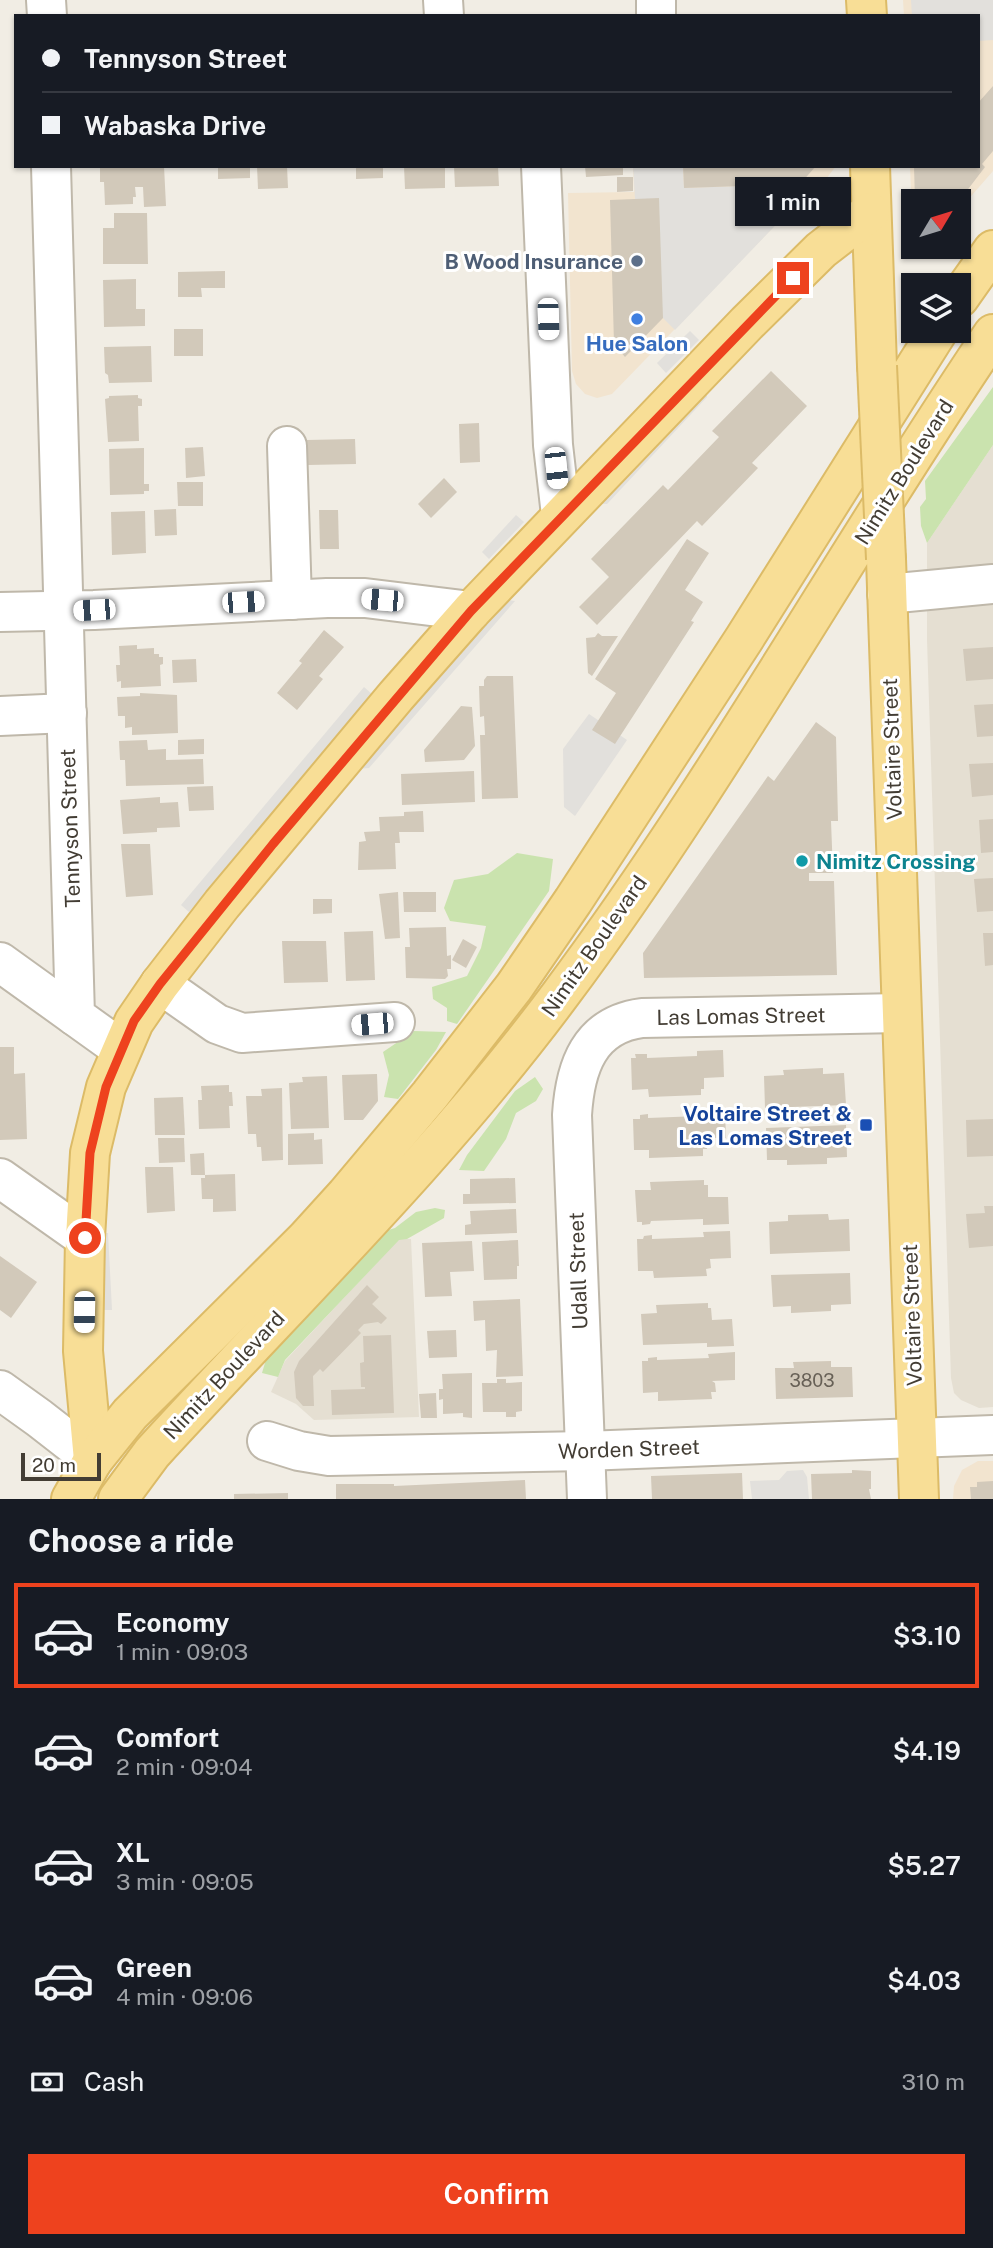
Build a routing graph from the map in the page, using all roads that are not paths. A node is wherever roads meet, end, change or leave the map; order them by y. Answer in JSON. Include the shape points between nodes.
{"nodes":[{"id":1,"x":51,"y":168,"type":"edge"},
{"id":2,"x":541,"y":168,"type":"edge"},
{"id":3,"x":870,"y":168,"type":"edge"},
{"id":4,"x":870,"y":212,"type":"junction"},
{"id":5,"x":993,"y":250,"type":"edge"},
{"id":6,"x":971,"y":281,"type":"edge"},
{"id":7,"x":993,"y":334,"type":"edge"},
{"id":8,"x":931,"y":343,"type":"edge"},
{"id":9,"x":287,"y":446,"type":"dead end"},
{"id":10,"x":561,"y":515,"type":"junction"},
{"id":11,"x":886,"y":576,"type":"junction"},
{"id":12,"x":993,"y":584,"type":"edge"},
{"id":13,"x":292,"y":600,"type":"junction"},
{"id":14,"x":64,"y":611,"type":"junction"},
{"id":15,"x":471,"y":611,"type":"junction"},
{"id":16,"x":0,"y":612,"type":"edge"},
{"id":17,"x":67,"y":713,"type":"junction"},
{"id":18,"x":0,"y":716,"type":"edge"},
{"id":19,"x":0,"y":962,"type":"edge"},
{"id":20,"x":160,"y":984,"type":"junction"},
{"id":21,"x":900,"y":1013,"type":"junction"},
{"id":22,"x":75,"y":1016,"type":"junction"},
{"id":23,"x":395,"y":1022,"type":"dead end"},
{"id":24,"x":591,"y":1045,"type":"joint"},
{"id":25,"x":121,"y":1049,"type":"junction"},
{"id":26,"x":0,"y":1178,"type":"edge"},
{"id":27,"x":85,"y":1238,"type":"junction"},
{"id":28,"x":0,"y":1390,"type":"edge"},
{"id":29,"x":993,"y":1435,"type":"edge"},
{"id":30,"x":917,"y":1438,"type":"junction"},
{"id":31,"x":267,"y":1441,"type":"dead end"},
{"id":32,"x":585,"y":1451,"type":"junction"},
{"id":33,"x":93,"y":1460,"type":"junction"},
{"id":34,"x":120,"y":1495,"type":"edge"},
{"id":35,"x":71,"y":1499,"type":"edge"},
{"id":36,"x":587,"y":1499,"type":"edge"},
{"id":37,"x":919,"y":1499,"type":"edge"}],
"edges":[{"from":1,"to":14,"type":"street","name":"Tennyson Street"},
{"from":2,"to":10,"type":"street","via":[[553,445]]},
{"from":3,"to":4,"type":"main road","name":"Voltaire Street"},
{"from":4,"to":10,"type":"main road","via":[[808,263]]},
{"from":4,"to":11,"type":"main road","name":"Voltaire Street","bridge":true},
{"from":5,"to":6,"type":"main road"},
{"from":7,"to":34,"type":"main road","name":"Nimitz Boulevard","via":[[708,778],[561,994],[421,1165],[160,1444]]},
{"from":8,"to":33,"type":"main road","name":"Nimitz Boulevard","via":[[744,639],[514,987],[346,1195],[149,1394]]},
{"from":9,"to":13,"type":"street"},
{"from":10,"to":15,"type":"main road"},
{"from":11,"to":12,"type":"street"},
{"from":11,"to":21,"type":"main road","name":"Voltaire Street"},
{"from":13,"to":14,"type":"street"},
{"from":13,"to":15,"type":"street","via":[[365,598]]},
{"from":14,"to":16,"type":"street"},
{"from":14,"to":17,"type":"street","name":"Tennyson Street"},
{"from":15,"to":20,"type":"main road","via":[[387,706]]},
{"from":17,"to":18,"type":"street"},
{"from":17,"to":22,"type":"street","name":"Tennyson Street"},
{"from":19,"to":22,"type":"street"},
{"from":20,"to":23,"type":"street","via":[[217,1024],[242,1033]]},
{"from":20,"to":25,"type":"main road"},
{"from":21,"to":24,"type":"street","name":"Las Lomas Street","via":[[642,1018],[607,1030]]},
{"from":21,"to":30,"type":"main road","name":"Voltaire Street"},
{"from":22,"to":25,"type":"street"},
{"from":24,"to":32,"type":"street","name":"Udall Street","via":[[577,1077],[572,1115]]},
{"from":25,"to":27,"type":"main road","via":[[95,1125]]},
{"from":26,"to":27,"type":"street"},
{"from":27,"to":33,"type":"main road","via":[[83,1351]]},
{"from":28,"to":33,"type":"street"},
{"from":29,"to":30,"type":"street","name":"Worden Street"},
{"from":30,"to":32,"type":"street","name":"Worden Street"},
{"from":30,"to":37,"type":"main road","name":"Voltaire Street"},
{"from":31,"to":32,"type":"street","name":"Worden Street","via":[[329,1456]]},
{"from":32,"to":36,"type":"street","name":"Udall Street"},
{"from":33,"to":34,"type":"main road"},
{"from":33,"to":35,"type":"main road","name":"Nimitz Boulevard"}]}
